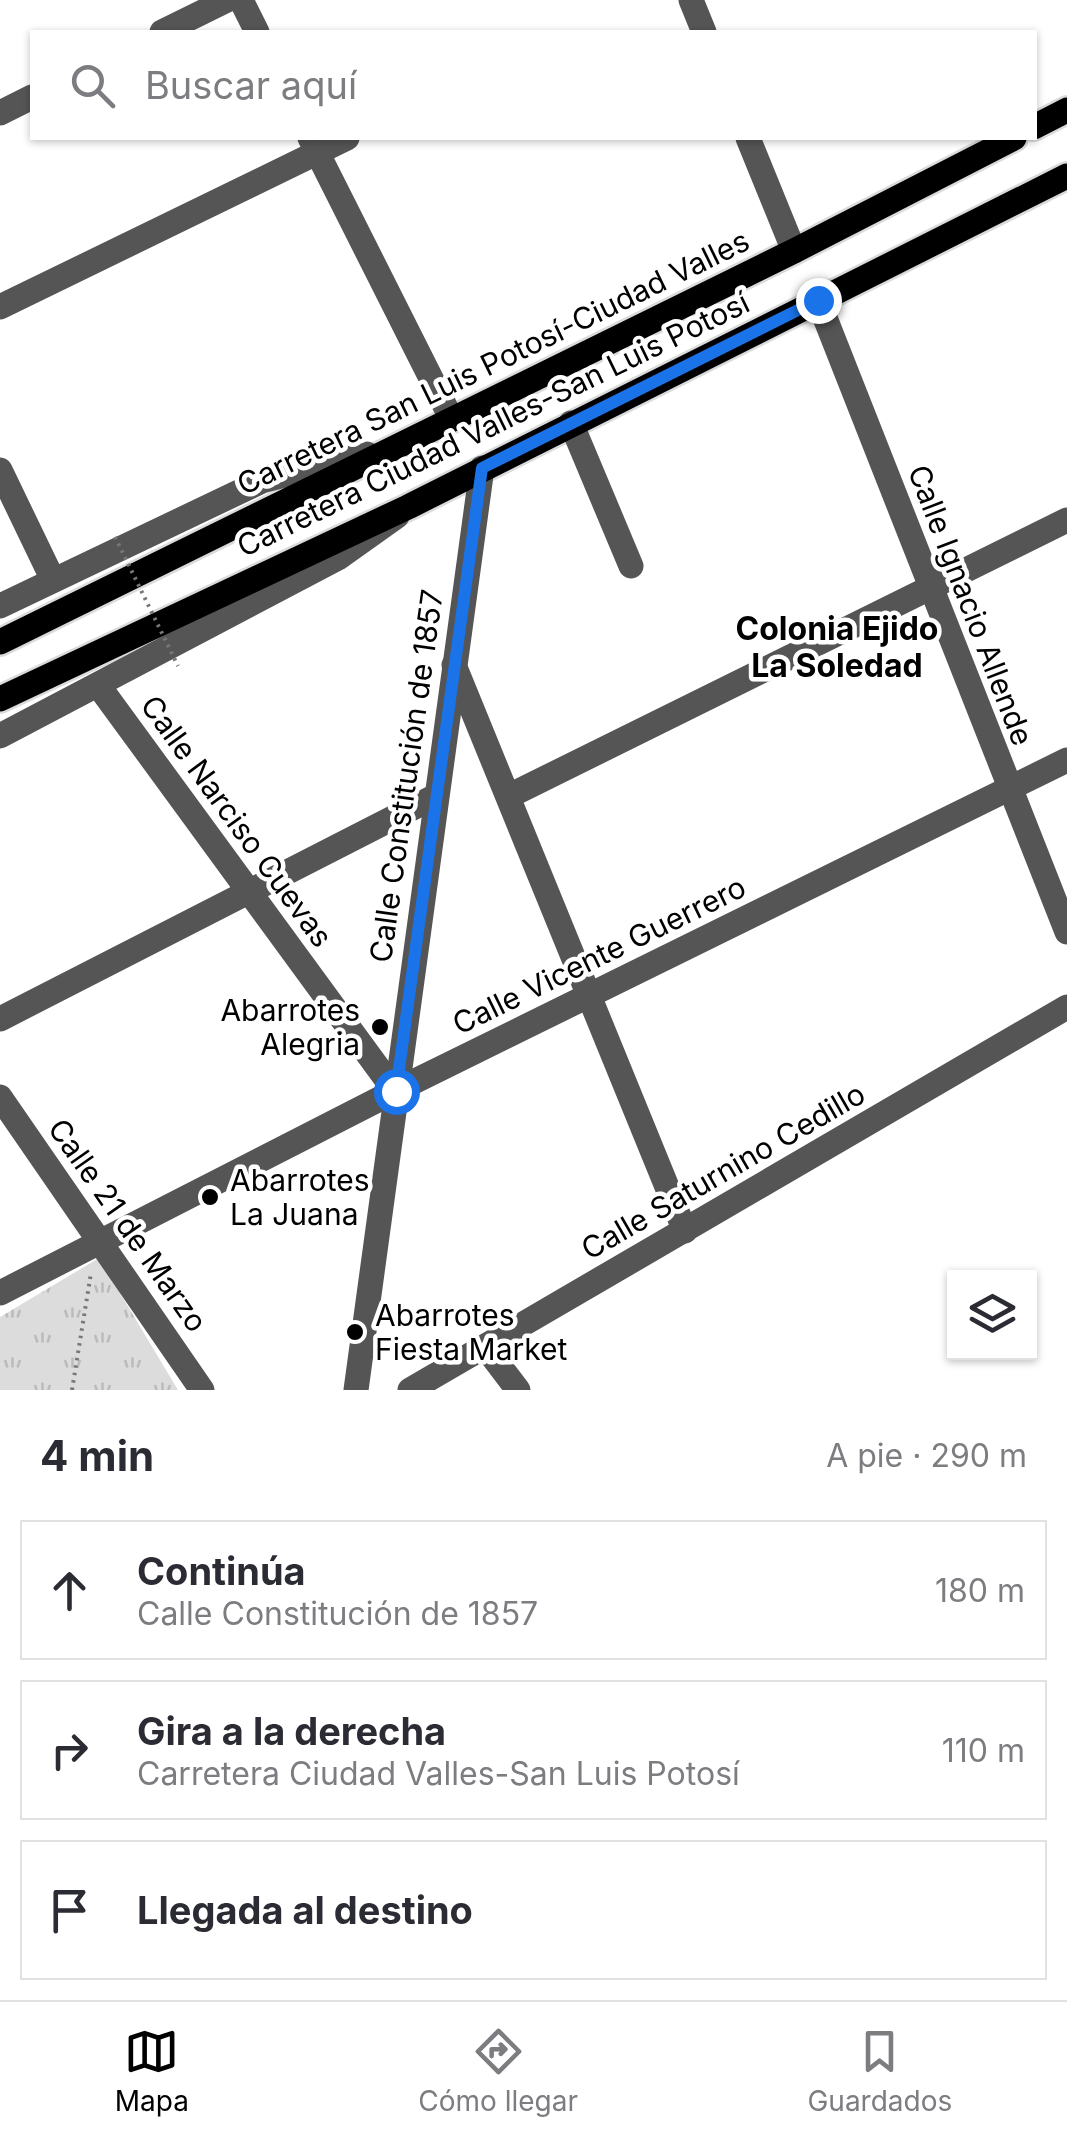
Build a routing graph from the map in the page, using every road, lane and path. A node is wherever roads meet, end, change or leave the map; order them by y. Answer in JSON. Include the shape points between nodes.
{"nodes":[{"id":1,"x":228,"y":0,"type":"edge"},
{"id":2,"x":241,"y":0,"type":"edge"},
{"id":3,"x":691,"y":0,"type":"edge"},
{"id":4,"x":166,"y":30,"type":"edge"},
{"id":5,"x":257,"y":30,"type":"edge"},
{"id":6,"x":703,"y":30,"type":"edge"},
{"id":7,"x":30,"y":97,"type":"edge"},
{"id":8,"x":1067,"y":110,"type":"edge"},
{"id":9,"x":0,"y":112,"type":"edge"},
{"id":10,"x":1037,"y":125,"type":"edge"},
{"id":11,"x":749,"y":140,"type":"edge"},
{"id":12,"x":1010,"y":140,"type":"edge"},
{"id":13,"x":314,"y":145,"type":"edge"},
{"id":14,"x":1067,"y":176,"type":"edge"},
{"id":15,"x":794,"y":251,"type":"junction"},
{"id":16,"x":818,"y":300,"type":"junction"},
{"id":17,"x":0,"y":307,"type":"edge"},
{"id":18,"x":451,"y":418,"type":"junction"},
{"id":19,"x":571,"y":424,"type":"junction"},
{"id":20,"x":392,"y":448,"type":"junction"},
{"id":21,"x":482,"y":468,"type":"junction"},
{"id":22,"x":0,"y":470,"type":"edge"},
{"id":23,"x":408,"y":507,"type":"junction"},
{"id":24,"x":1067,"y":520,"type":"edge"},
{"id":25,"x":115,"y":536,"type":"dead end"},
{"id":26,"x":632,"y":566,"type":"dead end"},
{"id":27,"x":53,"y":580,"type":"junction"},
{"id":28,"x":930,"y":588,"type":"junction"},
{"id":29,"x":0,"y":606,"type":"edge"},
{"id":30,"x":0,"y":642,"type":"edge"},
{"id":31,"x":178,"y":666,"type":"dead end"},
{"id":32,"x":454,"y":666,"type":"junction"},
{"id":33,"x":98,"y":686,"type":"junction"},
{"id":34,"x":0,"y":699,"type":"edge"},
{"id":35,"x":0,"y":736,"type":"edge"},
{"id":36,"x":1067,"y":760,"type":"edge"},
{"id":37,"x":1008,"y":788,"type":"junction"},
{"id":38,"x":436,"y":796,"type":"junction"},
{"id":39,"x":509,"y":796,"type":"junction"},
{"id":40,"x":249,"y":894,"type":"junction"},
{"id":41,"x":1067,"y":932,"type":"edge"},
{"id":42,"x":590,"y":997,"type":"junction"},
{"id":43,"x":1067,"y":1007,"type":"edge"},
{"id":44,"x":0,"y":1019,"type":"edge"},
{"id":45,"x":396,"y":1091,"type":"junction"},
{"id":46,"x":0,"y":1097,"type":"edge"},
{"id":47,"x":685,"y":1231,"type":"junction"},
{"id":48,"x":97,"y":1254,"type":"junction"},
{"id":49,"x":77,"y":1273,"type":"dead end"},
{"id":50,"x":102,"y":1280,"type":"dead end"},
{"id":51,"x":0,"y":1293,"type":"edge"},
{"id":52,"x":486,"y":1348,"type":"junction"},
{"id":53,"x":72,"y":1390,"type":"edge"},
{"id":54,"x":202,"y":1390,"type":"edge"},
{"id":55,"x":356,"y":1390,"type":"edge"},
{"id":56,"x":410,"y":1390,"type":"edge"},
{"id":57,"x":518,"y":1390,"type":"edge"}],
"edges":[{"from":1,"to":4,"type":"street"},
{"from":2,"to":5,"type":"street"},
{"from":3,"to":6,"type":"street"},
{"from":7,"to":9,"type":"street"},
{"from":8,"to":10,"type":"main road"},
{"from":11,"to":15,"type":"street"},
{"from":12,"to":15,"type":"main road","name":"Carretera San Luis Potosí-Ciudad Valles"},
{"from":13,"to":17,"type":"street"},
{"from":13,"to":18,"type":"street"},
{"from":14,"to":16,"type":"main road","name":"Carretera Ciudad Valles-San Luis Potosí"},
{"from":15,"to":18,"type":"main road","name":"Carretera San Luis Potosí-Ciudad Valles"},
{"from":16,"to":19,"type":"main road","name":"Carretera Ciudad Valles-San Luis Potosí"},
{"from":16,"to":28,"type":"street","name":"Calle Ignacio Allende"},
{"from":18,"to":20,"type":"main road","name":"Carretera San Luis Potosí-Ciudad Valles"},
{"from":19,"to":21,"type":"main road","name":"Carretera Ciudad Valles-San Luis Potosí"},
{"from":19,"to":26,"type":"street"},
{"from":20,"to":27,"type":"street","via":[[262,482]]},
{"from":20,"to":30,"type":"main road","name":"Carretera San Luis Potosí-Ciudad Valles"},
{"from":21,"to":23,"type":"main road","name":"Carretera Ciudad Valles-San Luis Potosí"},
{"from":21,"to":32,"type":"street","name":"Calle Constitución de 1857"},
{"from":22,"to":27,"type":"street"},
{"from":23,"to":33,"type":"street","via":[[338,558]]},
{"from":23,"to":34,"type":"main road","name":"Carretera Ciudad Valles-San Luis Potosí"},
{"from":24,"to":28,"type":"street"},
{"from":25,"to":31,"type":"path","bridge":true},
{"from":27,"to":29,"type":"street"},
{"from":28,"to":37,"type":"street","name":"Calle Ignacio Allende"},
{"from":28,"to":39,"type":"street"},
{"from":32,"to":38,"type":"street","name":"Calle Constitución de 1857"},
{"from":32,"to":39,"type":"street"},
{"from":33,"to":35,"type":"street"},
{"from":33,"to":40,"type":"street","name":"Calle Narciso Cuevas"},
{"from":36,"to":37,"type":"street","name":"Calle Vicente Guerrero"},
{"from":37,"to":41,"type":"street","name":"Calle Ignacio Allende"},
{"from":37,"to":42,"type":"street","name":"Calle Vicente Guerrero"},
{"from":38,"to":40,"type":"street"},
{"from":38,"to":45,"type":"street","name":"Calle Constitución de 1857"},
{"from":39,"to":42,"type":"street"},
{"from":40,"to":44,"type":"street"},
{"from":40,"to":45,"type":"street","name":"Calle Narciso Cuevas"},
{"from":42,"to":45,"type":"street","name":"Calle Vicente Guerrero"},
{"from":42,"to":47,"type":"street"},
{"from":43,"to":47,"type":"street","name":"Calle Saturnino Cedillo"},
{"from":45,"to":48,"type":"street","name":"Calle Vicente Guerrero"},
{"from":45,"to":55,"type":"street","name":"Calle Constitución de 1857"},
{"from":46,"to":48,"type":"street","name":"Calle 21 de Marzo"},
{"from":47,"to":52,"type":"street","name":"Calle Saturnino Cedillo"},
{"from":48,"to":49,"type":"path"},
{"from":48,"to":50,"type":"path"},
{"from":48,"to":51,"type":"street","name":"Calle Vicente Guerrero"},
{"from":48,"to":53,"type":"path"},
{"from":48,"to":54,"type":"street","name":"Calle 21 de Marzo"},
{"from":52,"to":56,"type":"street","name":"Calle Saturnino Cedillo"},
{"from":52,"to":57,"type":"street"}]}
